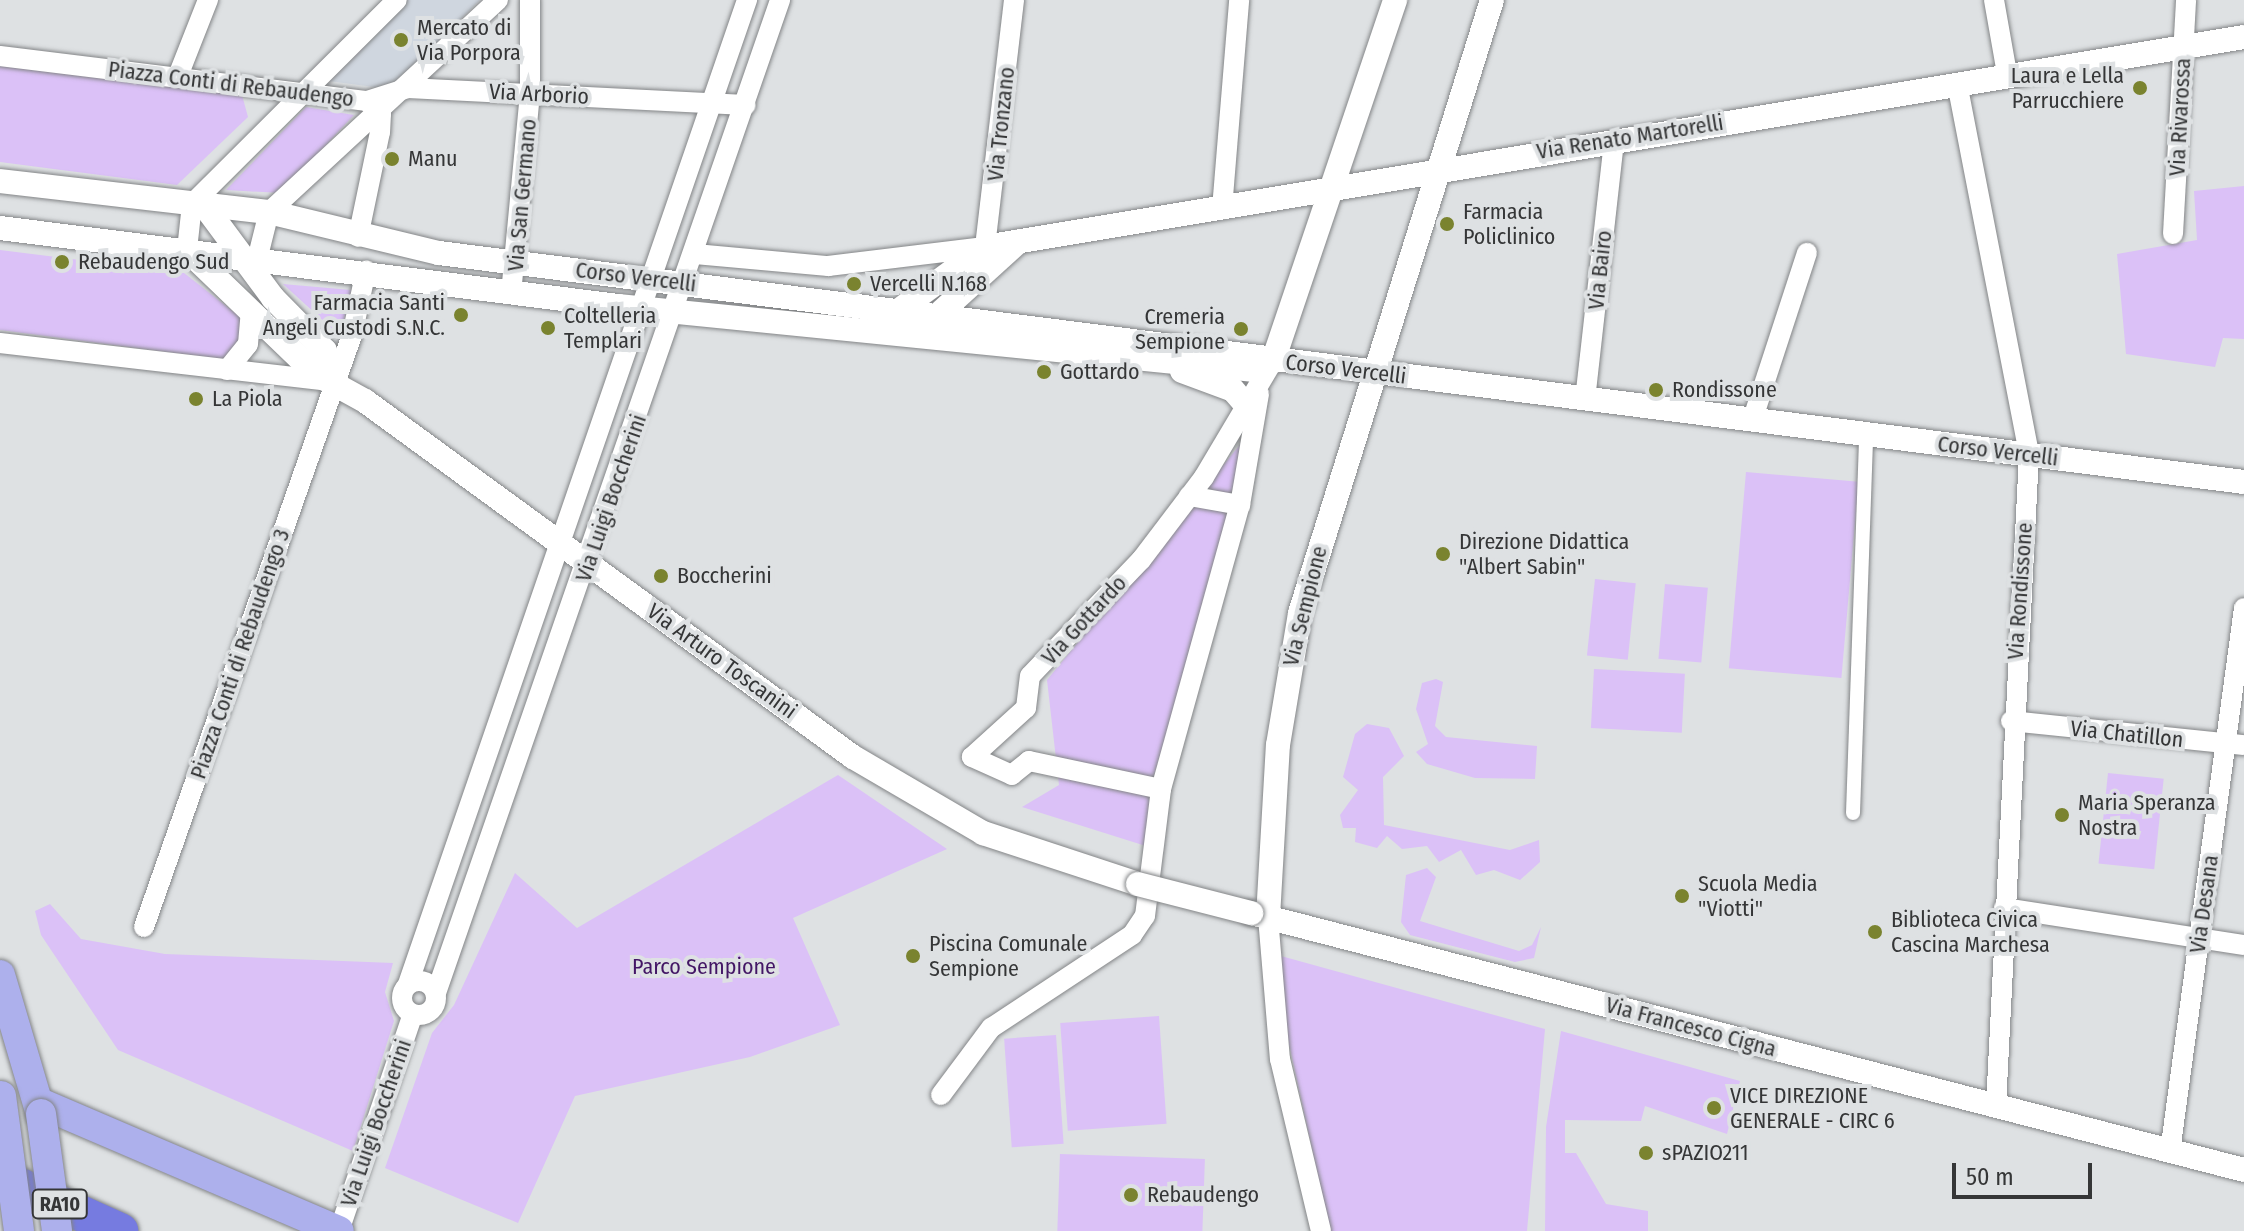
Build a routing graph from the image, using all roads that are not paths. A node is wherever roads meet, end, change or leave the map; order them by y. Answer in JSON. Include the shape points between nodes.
{"nodes":[{"id":1,"x":208,"y":0,"type":"edge"},
{"id":2,"x":397,"y":0,"type":"edge"},
{"id":3,"x":498,"y":0,"type":"edge"},
{"id":4,"x":530,"y":0,"type":"edge"},
{"id":5,"x":747,"y":0,"type":"edge"},
{"id":6,"x":780,"y":0,"type":"edge"},
{"id":7,"x":1014,"y":0,"type":"edge"},
{"id":8,"x":1239,"y":0,"type":"edge"},
{"id":9,"x":1395,"y":0,"type":"edge"},
{"id":10,"x":1492,"y":0,"type":"edge"},
{"id":11,"x":1994,"y":0,"type":"edge"},
{"id":12,"x":2186,"y":0,"type":"edge"},
{"id":13,"x":2244,"y":37,"type":"edge"},
{"id":14,"x":2184,"y":46,"type":"junction"},
{"id":15,"x":0,"y":56,"type":"edge"},
{"id":16,"x":2007,"y":74,"type":"junction"},
{"id":17,"x":178,"y":76,"type":"junction"},
{"id":18,"x":1957,"y":83,"type":"junction"},
{"id":19,"x":408,"y":88,"type":"junction"},
{"id":20,"x":530,"y":93,"type":"junction"},
{"id":21,"x":302,"y":94,"type":"junction"},
{"id":22,"x":712,"y":102,"type":"junction"},
{"id":23,"x":746,"y":105,"type":"junction"},
{"id":24,"x":374,"y":108,"type":"junction"},
{"id":25,"x":1614,"y":140,"type":"junction"},
{"id":26,"x":1437,"y":169,"type":"junction"},
{"id":27,"x":0,"y":181,"type":"edge"},
{"id":28,"x":1335,"y":188,"type":"junction"},
{"id":29,"x":198,"y":204,"type":"junction"},
{"id":30,"x":1222,"y":209,"type":"junction"},
{"id":31,"x":269,"y":212,"type":"junction"},
{"id":32,"x":0,"y":228,"type":"edge"},
{"id":33,"x":2173,"y":234,"type":"dead end"},
{"id":34,"x":358,"y":237,"type":"junction"},
{"id":35,"x":1018,"y":242,"type":"junction"},
{"id":36,"x":985,"y":247,"type":"junction"},
{"id":37,"x":187,"y":250,"type":"junction"},
{"id":38,"x":1807,"y":253,"type":"dead end"},
{"id":39,"x":695,"y":254,"type":"junction"},
{"id":40,"x":248,"y":255,"type":"junction"},
{"id":41,"x":895,"y":257,"type":"joint"},
{"id":42,"x":517,"y":263,"type":"junction"},
{"id":43,"x":366,"y":271,"type":"junction"},
{"id":44,"x":647,"y":279,"type":"junction"},
{"id":45,"x":685,"y":283,"type":"junction"},
{"id":46,"x":511,"y":294,"type":"junction"},
{"id":47,"x":637,"y":308,"type":"junction"},
{"id":48,"x":676,"y":308,"type":"junction"},
{"id":49,"x":902,"y":308,"type":"junction"},
{"id":50,"x":251,"y":311,"type":"junction"},
{"id":51,"x":936,"y":312,"type":"junction"},
{"id":52,"x":922,"y":334,"type":"junction"},
{"id":53,"x":0,"y":343,"type":"edge"},
{"id":54,"x":1163,"y":360,"type":"junction"},
{"id":55,"x":1273,"y":361,"type":"junction"},
{"id":56,"x":227,"y":370,"type":"junction"},
{"id":57,"x":1372,"y":371,"type":"junction"},
{"id":58,"x":336,"y":382,"type":"junction"},
{"id":59,"x":1252,"y":400,"type":"junction"},
{"id":60,"x":1585,"y":400,"type":"junction"},
{"id":61,"x":1752,"y":421,"type":"junction"},
{"id":62,"x":1866,"y":435,"type":"junction"},
{"id":63,"x":2029,"y":455,"type":"junction"},
{"id":64,"x":2244,"y":482,"type":"edge"},
{"id":65,"x":1189,"y":496,"type":"junction"},
{"id":66,"x":1240,"y":505,"type":"junction"},
{"id":67,"x":561,"y":543,"type":"junction"},
{"id":68,"x":588,"y":563,"type":"junction"},
{"id":69,"x":2244,"y":608,"type":"edge"},
{"id":70,"x":2011,"y":721,"type":"junction"},
{"id":71,"x":2235,"y":744,"type":"edge"},
{"id":72,"x":1161,"y":789,"type":"junction"},
{"id":73,"x":1853,"y":813,"type":"dead end"},
{"id":74,"x":1138,"y":884,"type":"joint"},
{"id":75,"x":2004,"y":908,"type":"junction"},
{"id":76,"x":1259,"y":915,"type":"junction"},
{"id":77,"x":144,"y":927,"type":"dead end"},
{"id":78,"x":2200,"y":939,"type":"junction"},
{"id":79,"x":2244,"y":945,"type":"edge"},
{"id":80,"x":0,"y":975,"type":"edge"},
{"id":81,"x":408,"y":984,"type":"junction"},
{"id":82,"x":436,"y":993,"type":"junction"},
{"id":83,"x":413,"y":1014,"type":"junction"},
{"id":84,"x":1,"y":1091,"type":"edge"},
{"id":85,"x":941,"y":1095,"type":"dead end"},
{"id":86,"x":1996,"y":1107,"type":"junction"},
{"id":87,"x":40,"y":1109,"type":"junction"},
{"id":88,"x":2170,"y":1152,"type":"junction"},
{"id":89,"x":2244,"y":1170,"type":"edge"},
{"id":90,"x":0,"y":1177,"type":"edge"},
{"id":91,"x":0,"y":1215,"type":"edge"},
{"id":92,"x":19,"y":1231,"type":"edge"},
{"id":93,"x":35,"y":1231,"type":"edge"},
{"id":94,"x":57,"y":1231,"type":"edge"},
{"id":95,"x":120,"y":1231,"type":"edge"},
{"id":96,"x":339,"y":1231,"type":"edge"},
{"id":97,"x":1321,"y":1231,"type":"edge"}],
"edges":[{"from":1,"to":17,"type":"street"},
{"from":2,"to":21,"type":"street"},
{"from":3,"to":19,"type":"street"},
{"from":4,"to":20,"type":"street","name":"Via San Germano"},
{"from":5,"to":22,"type":"street","name":"Via Luigi Boccherini"},
{"from":6,"to":23,"type":"street","name":"Via Luigi Boccherini"},
{"from":7,"to":36,"type":"street","name":"Via Tronzano"},
{"from":8,"to":30,"type":"street"},
{"from":9,"to":28,"type":"street","name":"Via Gottardo"},
{"from":10,"to":26,"type":"street","name":"Via Sempione"},
{"from":11,"to":16,"type":"street"},
{"from":12,"to":14,"type":"street","name":"Via Rivarossa"},
{"from":13,"to":14,"type":"street","name":"Via Renato Martorelli"},
{"from":14,"to":16,"type":"street","name":"Via Renato Martorelli"},
{"from":14,"to":33,"type":"street","name":"Via Rivarossa"},
{"from":15,"to":17,"type":"street","name":"Piazza Conti di Rebaudengo"},
{"from":16,"to":18,"type":"street","name":"Via Renato Martorelli"},
{"from":17,"to":21,"type":"street","name":"Piazza Conti di Rebaudengo"},
{"from":18,"to":25,"type":"street","name":"Via Renato Martorelli"},
{"from":18,"to":63,"type":"street","name":"Via Rondissone"},
{"from":19,"to":20,"type":"street","name":"Via Arborio"},
{"from":19,"to":24,"type":"street"},
{"from":20,"to":22,"type":"street","name":"Via Arborio"},
{"from":20,"to":42,"type":"street","name":"Via San Germano"},
{"from":21,"to":24,"type":"street","name":"Piazza Conti di Rebaudengo"},
{"from":21,"to":29,"type":"street"},
{"from":22,"to":23,"type":"street","name":"Via Arborio"},
{"from":22,"to":44,"type":"street","name":"Via Luigi Boccherini"},
{"from":23,"to":39,"type":"street","name":"Via Luigi Boccherini"},
{"from":24,"to":31,"type":"street"},
{"from":24,"to":34,"type":"street","name":"Piazza Conti di Rebaudengo"},
{"from":25,"to":26,"type":"street","name":"Via Renato Martorelli"},
{"from":25,"to":60,"type":"street","name":"Via Bairo"},
{"from":26,"to":28,"type":"street","name":"Via Renato Martorelli"},
{"from":26,"to":57,"type":"street","name":"Via Sempione"},
{"from":27,"to":29,"type":"street","name":"Corso Vercelli"},
{"from":28,"to":30,"type":"street","name":"Via Renato Martorelli"},
{"from":28,"to":55,"type":"street","name":"Via Gottardo"},
{"from":29,"to":31,"type":"street","name":"Corso Vercelli"},
{"from":29,"to":37,"type":"street"},
{"from":29,"to":40,"type":"street"},
{"from":30,"to":35,"type":"street","name":"Via Renato Martorelli"},
{"from":31,"to":34,"type":"street","name":"Corso Vercelli"},
{"from":31,"to":40,"type":"street"},
{"from":32,"to":37,"type":"street","name":"Corso Vercelli"},
{"from":34,"to":42,"type":"street","name":"Corso Vercelli"},
{"from":35,"to":36,"type":"street","name":"Via Renato Martorelli"},
{"from":35,"to":51,"type":"street"},
{"from":36,"to":41,"type":"street","name":"Via Renato Martorelli"},
{"from":36,"to":49,"type":"street","name":"Via Renato Martorelli"},
{"from":37,"to":40,"type":"street","name":"Corso Vercelli"},
{"from":37,"to":50,"type":"street","name":"Via Arturo Toscanini"},
{"from":38,"to":61,"type":"street"},
{"from":39,"to":41,"type":"street","name":"Corso Vercelli","via":[[820,266]]},
{"from":39,"to":45,"type":"street","name":"Via Luigi Boccherini"},
{"from":40,"to":43,"type":"street","name":"Corso Vercelli"},
{"from":40,"to":58,"type":"street","via":[[325,351]]},
{"from":42,"to":44,"type":"street","name":"Corso Vercelli"},
{"from":42,"to":46,"type":"street","name":"Via San Germano"},
{"from":43,"to":46,"type":"street","name":"Corso Vercelli"},
{"from":43,"to":58,"type":"street"},
{"from":44,"to":45,"type":"street","name":"Corso Vercelli"},
{"from":44,"to":47,"type":"street","name":"Via Luigi Boccherini"},
{"from":45,"to":48,"type":"street","name":"Via Luigi Boccherini"},
{"from":45,"to":49,"type":"street","name":"Corso Vercelli"},
{"from":46,"to":47,"type":"street","name":"Corso Vercelli"},
{"from":47,"to":48,"type":"street","name":"Corso Vercelli"},
{"from":47,"to":67,"type":"street","name":"Via Luigi Boccherini"},
{"from":48,"to":52,"type":"street","name":"Corso Vercelli"},
{"from":48,"to":68,"type":"street","name":"Via Luigi Boccherini"},
{"from":49,"to":51,"type":"street","name":"Corso Vercelli"},
{"from":50,"to":56,"type":"street","via":[[248,344]]},
{"from":50,"to":58,"type":"street","name":"Via Arturo Toscanini","via":[[316,374]]},
{"from":51,"to":52,"type":"street"},
{"from":51,"to":55,"type":"street","name":"Corso Vercelli","via":[[1258,352]]},
{"from":52,"to":54,"type":"street","name":"Corso Vercelli"},
{"from":53,"to":56,"type":"street"},
{"from":54,"to":55,"type":"street","name":"Corso Vercelli","via":[[1255,370]]},
{"from":54,"to":59,"type":"street"},
{"from":55,"to":57,"type":"street","name":"Corso Vercelli"},
{"from":55,"to":59,"type":"street","name":"Via Gottardo"},
{"from":56,"to":58,"type":"street"},
{"from":57,"to":60,"type":"street","name":"Corso Vercelli"},
{"from":57,"to":76,"type":"street","name":"Via Sempione","via":[[1292,649]]},
{"from":58,"to":67,"type":"street","name":"Via Arturo Toscanini"},
{"from":58,"to":77,"type":"street","name":"Piazza Conti di Rebaudengo 3"},
{"from":59,"to":65,"type":"street","name":"Via Gottardo"},
{"from":59,"to":66,"type":"street","name":"Via Gottardo"},
{"from":60,"to":61,"type":"street","name":"Corso Vercelli"},
{"from":61,"to":62,"type":"street","name":"Corso Vercelli"},
{"from":62,"to":63,"type":"street","name":"Corso Vercelli"},
{"from":62,"to":73,"type":"street"},
{"from":63,"to":64,"type":"street","name":"Corso Vercelli"},
{"from":63,"to":70,"type":"street","name":"Via Rondissone"},
{"from":65,"to":66,"type":"street"},
{"from":65,"to":72,"type":"street","name":"Via Gottardo","via":[[1141,560],[1030,676],[1026,708],[972,757],[1012,775],[1029,761]]},
{"from":66,"to":72,"type":"street","name":"Via Gottardo"},
{"from":67,"to":68,"type":"street","name":"Via Arturo Toscanini"},
{"from":67,"to":81,"type":"street","name":"Via Luigi Boccherini"},
{"from":68,"to":74,"type":"street","name":"Via Arturo Toscanini","via":[[909,792],[1029,851]]},
{"from":68,"to":82,"type":"street","name":"Via Luigi Boccherini"},
{"from":69,"to":71,"type":"street","name":"Via Desana"},
{"from":70,"to":71,"type":"street","name":"Via Chatillon"},
{"from":70,"to":75,"type":"street","name":"Via Rondissone"},
{"from":71,"to":78,"type":"street","name":"Via Desana"},
{"from":72,"to":85,"type":"street","name":"Via Gottardo","via":[[1159,846],[1140,928],[991,1028]]},
{"from":74,"to":76,"type":"street","name":"Via Francesco Cigna","bridge":true},
{"from":75,"to":78,"type":"street"},
{"from":75,"to":86,"type":"street","name":"Via Rondissone"},
{"from":76,"to":86,"type":"street","name":"Via Francesco Cigna"},
{"from":76,"to":97,"type":"street","name":"Via Sempione","via":[[1280,1059]]},
{"from":78,"to":79,"type":"street"},
{"from":78,"to":88,"type":"street","name":"Via Desana"},
{"from":80,"to":87,"type":"main road"},
{"from":81,"to":82,"type":"street","via":[[422,980]]},
{"from":81,"to":83,"type":"street","via":[[401,998]]},
{"from":82,"to":83,"type":"street","via":[[433,1008]]},
{"from":83,"to":96,"type":"street","name":"Via Luigi Boccherini"},
{"from":84,"to":92,"type":"main road","bridge":true},
{"from":86,"to":88,"type":"street","name":"Via Francesco Cigna"},
{"from":87,"to":94,"type":"main road","bridge":true},
{"from":87,"to":96,"type":"main road"},
{"from":88,"to":89,"type":"street","name":"Via Francesco Cigna"},
{"from":90,"to":95,"type":"highway","number":"RA10"},
{"from":91,"to":93,"type":"highway","number":"RA10"}]}
